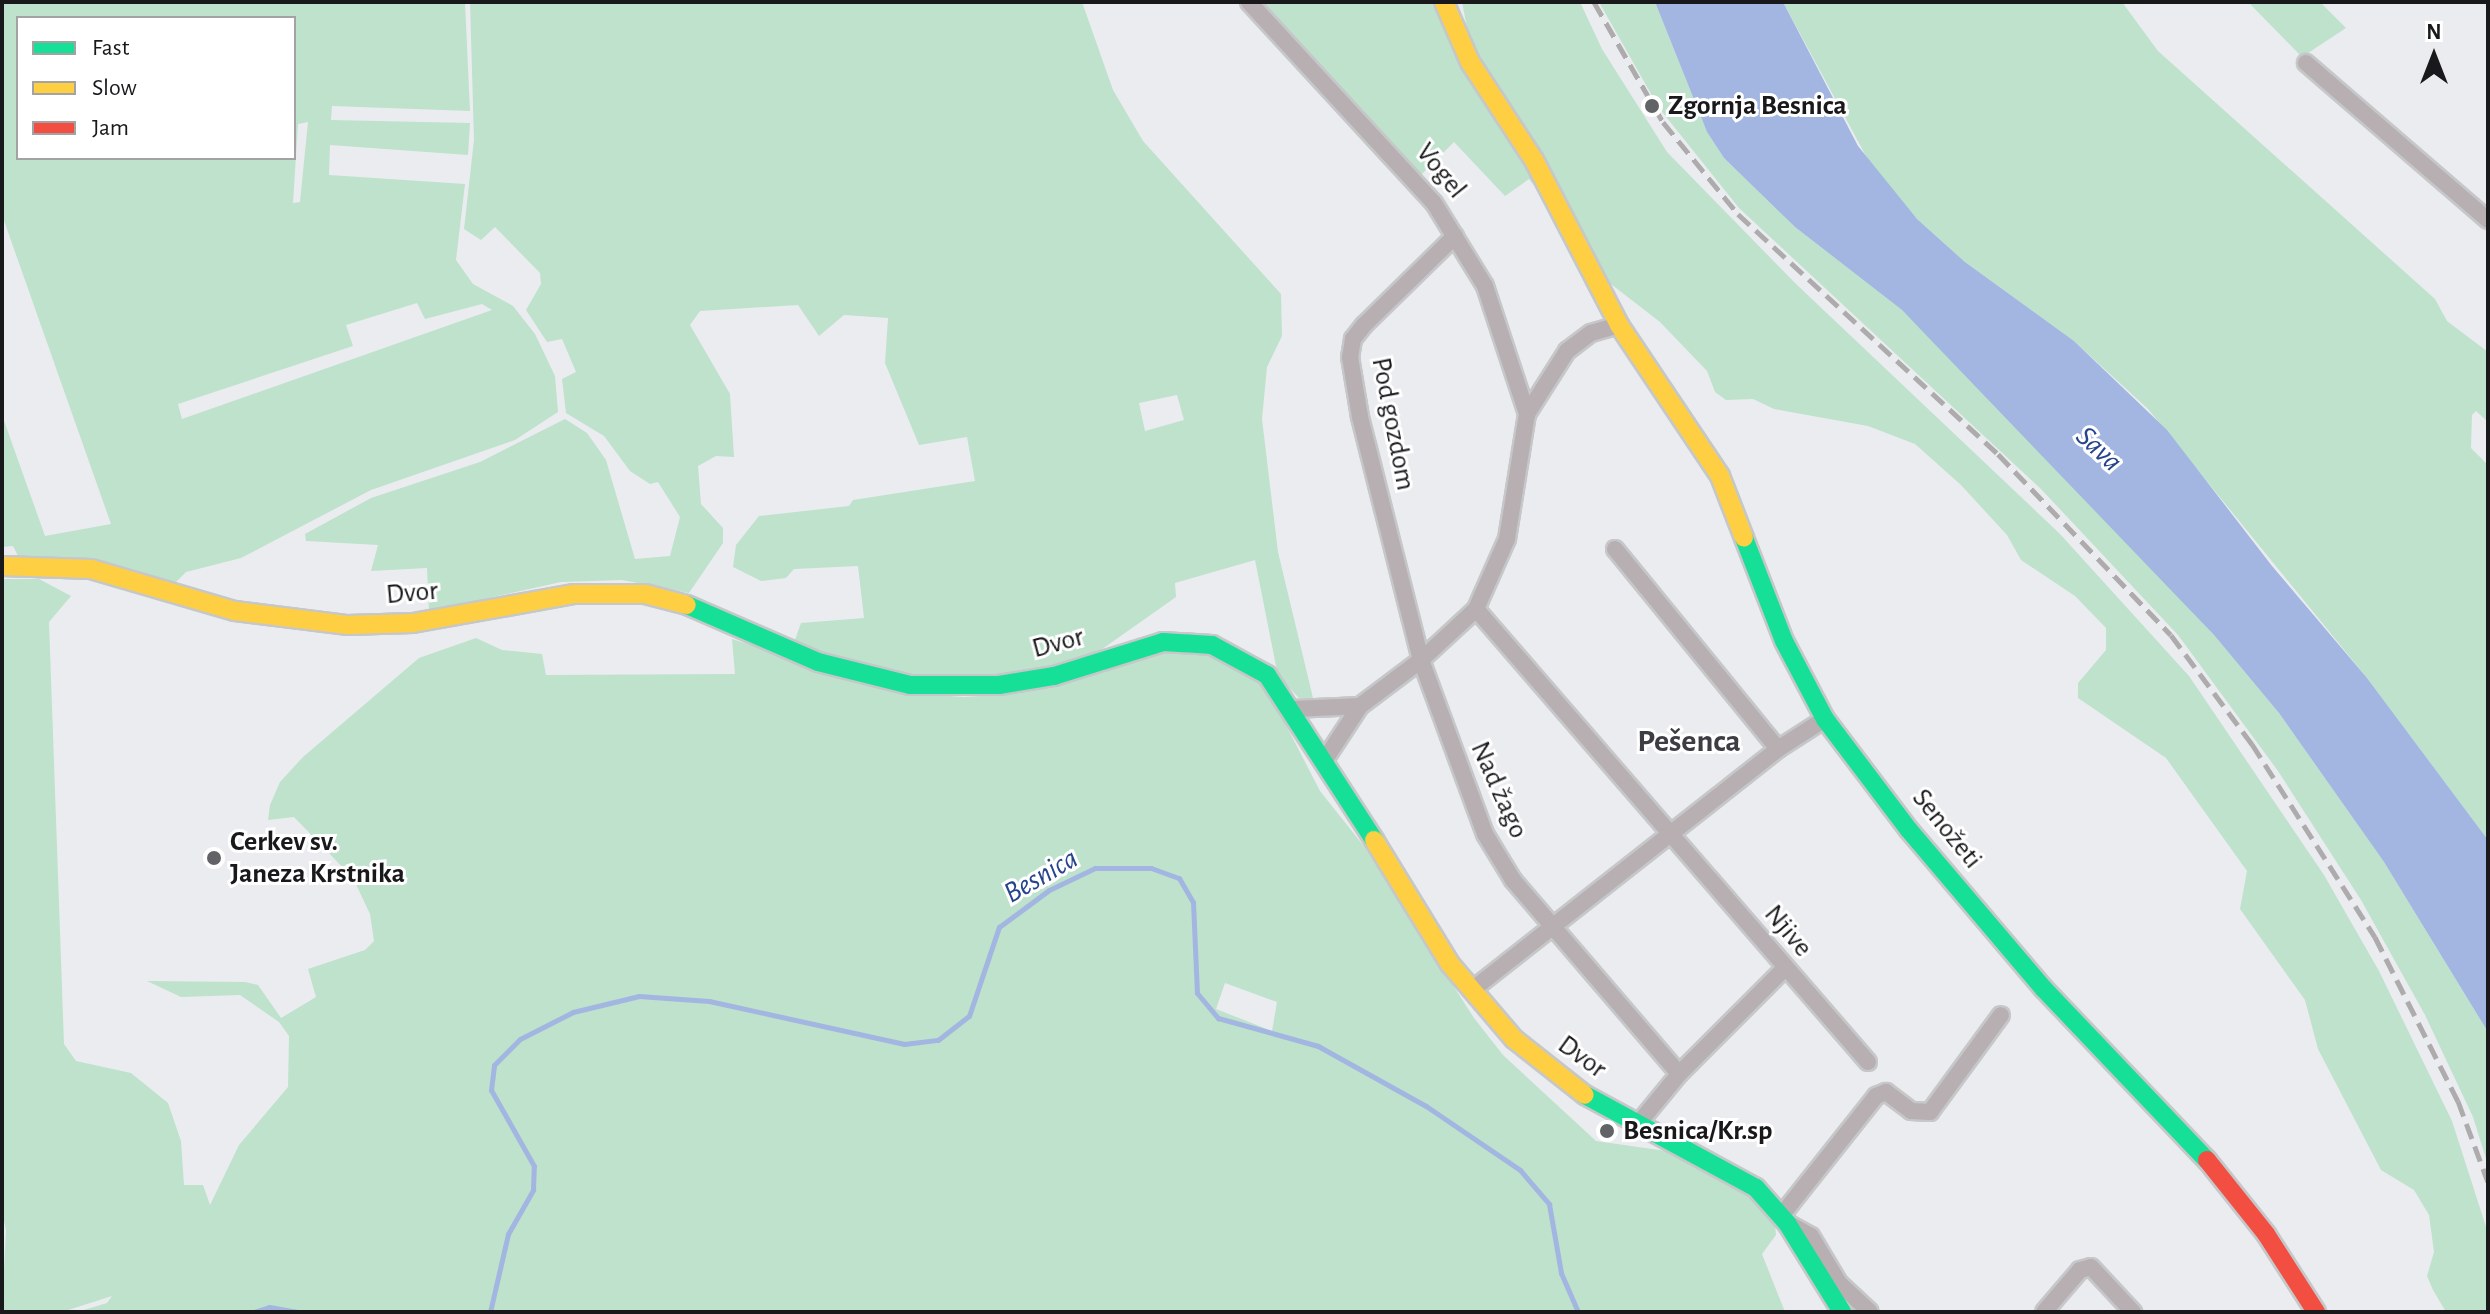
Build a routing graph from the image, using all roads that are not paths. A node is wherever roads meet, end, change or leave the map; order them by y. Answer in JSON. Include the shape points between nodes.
{"nodes":[{"id":1,"x":1249,"y":2,"type":"edge"},
{"id":2,"x":1444,"y":2,"type":"edge"},
{"id":3,"x":2306,"y":63,"type":"dead end"},
{"id":4,"x":2488,"y":220,"type":"edge"},
{"id":5,"x":1455,"y":236,"type":"junction"},
{"id":6,"x":1619,"y":325,"type":"junction"},
{"id":7,"x":1527,"y":414,"type":"junction"},
{"id":8,"x":1615,"y":549,"type":"dead end"},
{"id":9,"x":2,"y":566,"type":"edge"},
{"id":10,"x":1476,"y":609,"type":"junction"},
{"id":11,"x":1421,"y":660,"type":"junction"},
{"id":12,"x":1360,"y":706,"type":"junction"},
{"id":13,"x":1293,"y":709,"type":"junction"},
{"id":14,"x":1825,"y":719,"type":"junction"},
{"id":15,"x":1778,"y":749,"type":"junction"},
{"id":16,"x":1324,"y":761,"type":"junction"},
{"id":17,"x":1671,"y":833,"type":"junction"},
{"id":18,"x":1552,"y":929,"type":"junction"},
{"id":19,"x":1785,"y":968,"type":"junction"},
{"id":20,"x":1472,"y":990,"type":"junction"},
{"id":21,"x":2001,"y":1015,"type":"dead end"},
{"id":22,"x":1868,"y":1062,"type":"dead end"},
{"id":23,"x":1679,"y":1074,"type":"junction"},
{"id":24,"x":1638,"y":1124,"type":"junction"},
{"id":25,"x":1784,"y":1220,"type":"junction"},
{"id":26,"x":1842,"y":1312,"type":"edge"},
{"id":27,"x":1870,"y":1312,"type":"edge"},
{"id":28,"x":2044,"y":1312,"type":"edge"},
{"id":29,"x":2133,"y":1312,"type":"edge"},
{"id":30,"x":2316,"y":1312,"type":"edge"}],
"edges":[{"from":1,"to":5,"type":"street","name":"Vogel","via":[[1407,168]]},
{"from":2,"to":6,"type":"street","via":[[1470,62],[1534,160]]},
{"from":3,"to":4,"type":"street"},
{"from":5,"to":7,"type":"street","name":"Vogel","via":[[1485,286]]},
{"from":5,"to":11,"type":"street","name":"Pod gozdom","via":[[1364,325],[1353,339],[1350,357]]},
{"from":6,"to":7,"type":"street","via":[[1591,333],[1567,351]]},
{"from":6,"to":14,"type":"street","name":"Senožeti","via":[[1720,476],[1784,641]]},
{"from":7,"to":10,"type":"street","via":[[1507,539]]},
{"from":8,"to":15,"type":"street"},
{"from":9,"to":13,"type":"street","name":"Dvor","via":[[91,569],[235,611],[348,625],[413,623],[574,594],[645,594],[725,619],[818,662],[910,685],[999,685],[1054,676],[1163,642],[1212,645],[1267,675]]},
{"from":10,"to":11,"type":"street"},
{"from":10,"to":17,"type":"street","name":"Njive"},
{"from":11,"to":12,"type":"street"},
{"from":11,"to":18,"type":"street","name":"Nad žago","via":[[1485,834]]},
{"from":12,"to":13,"type":"street"},
{"from":12,"to":16,"type":"street"},
{"from":13,"to":16,"type":"street","name":"Dvor"},
{"from":14,"to":15,"type":"street"},
{"from":14,"to":30,"type":"street","name":"Senožeti","via":[[1909,830],[2044,989],[2187,1134],[2266,1234]]},
{"from":15,"to":17,"type":"street"},
{"from":16,"to":20,"type":"street","name":"Dvor","via":[[1425,925]]},
{"from":17,"to":18,"type":"street"},
{"from":17,"to":19,"type":"street","name":"Njive"},
{"from":18,"to":20,"type":"street"},
{"from":18,"to":23,"type":"street","name":"Nad žago"},
{"from":19,"to":22,"type":"street","name":"Njive"},
{"from":19,"to":23,"type":"street"},
{"from":20,"to":24,"type":"street","name":"Dvor","via":[[1528,1051],[1593,1101]]},
{"from":21,"to":25,"type":"street","via":[[1930,1112],[1911,1111],[1886,1092],[1876,1096]]},
{"from":23,"to":24,"type":"street"},
{"from":24,"to":25,"type":"street","name":"Dvor","via":[[1735,1172]]},
{"from":25,"to":26,"type":"street","name":"Dvor"},
{"from":25,"to":27,"type":"street","via":[[1811,1236],[1839,1283]]},
{"from":28,"to":29,"type":"street","via":[[2080,1270],[2091,1267],[2105,1276]]}]}
